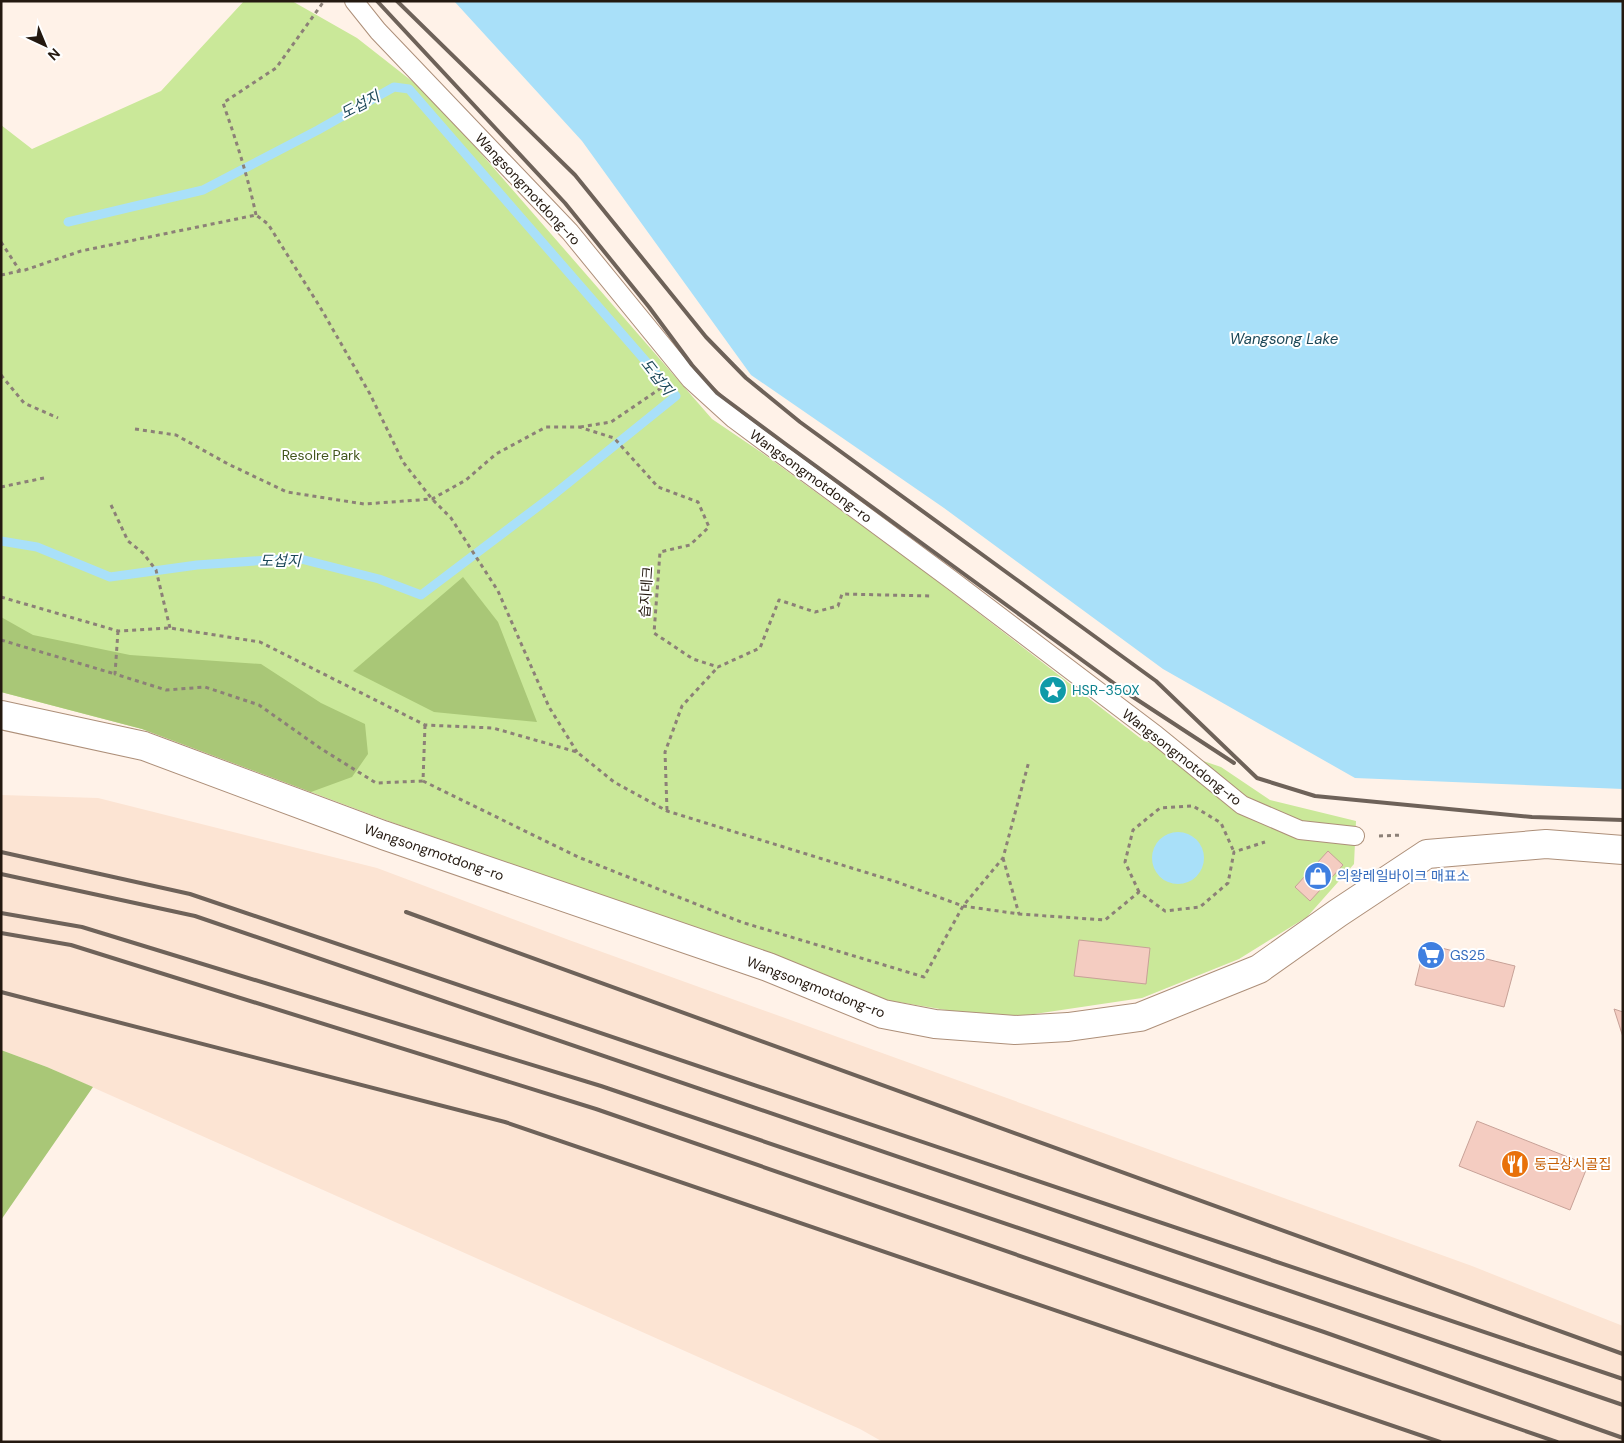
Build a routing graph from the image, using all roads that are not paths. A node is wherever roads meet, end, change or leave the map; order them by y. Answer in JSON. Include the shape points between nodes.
{"nodes":[{"id":1,"x":354,"y":1,"type":"edge"},
{"id":2,"x":1,"y":715,"type":"edge"},
{"id":3,"x":1355,"y":836,"type":"dead end"},
{"id":4,"x":1623,"y":850,"type":"edge"}],
"edges":[{"from":1,"to":3,"type":"street","name":"Wangsongmotdong-ro","via":[[378,31],[570,232],[690,379],[734,419],[1156,735],[1242,805],[1300,830]]},
{"from":2,"to":4,"type":"street","name":"Wangsongmotdong-ro","via":[[144,746],[383,836],[768,967],[883,1014],[935,1024],[1015,1030],[1140,1017],[1259,969],[1428,854],[1546,844]]}]}
